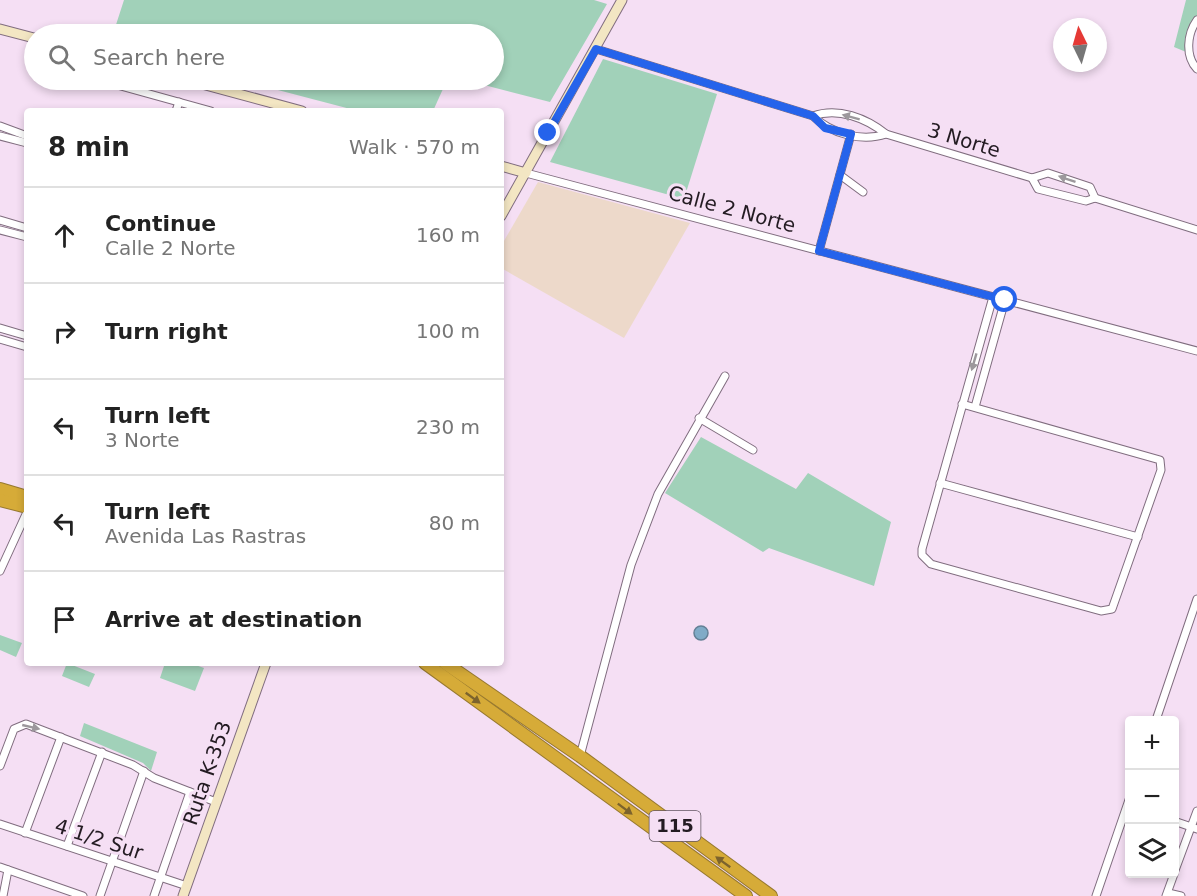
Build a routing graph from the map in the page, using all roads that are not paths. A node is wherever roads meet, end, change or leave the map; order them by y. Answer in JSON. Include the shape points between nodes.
{"nodes":[{"id":1,"x":622,"y":0,"type":"edge"},
{"id":2,"x":1197,"y":20,"type":"edge"},
{"id":3,"x":0,"y":29,"type":"edge"},
{"id":4,"x":24,"y":35,"type":"edge"},
{"id":5,"x":596,"y":49,"type":"junction"},
{"id":6,"x":1197,"y":69,"type":"edge"},
{"id":7,"x":136,"y":90,"type":"edge"},
{"id":8,"x":224,"y":90,"type":"edge"},
{"id":9,"x":179,"y":102,"type":"junction"},
{"id":10,"x":177,"y":108,"type":"edge"},
{"id":11,"x":186,"y":108,"type":"edge"},
{"id":12,"x":291,"y":108,"type":"edge"},
{"id":13,"x":813,"y":116,"type":"junction"},
{"id":14,"x":0,"y":126,"type":"edge"},
{"id":15,"x":851,"y":134,"type":"junction"},
{"id":16,"x":886,"y":134,"type":"junction"},
{"id":17,"x":24,"y":135,"type":"edge"},
{"id":18,"x":0,"y":136,"type":"edge"},
{"id":19,"x":24,"y":142,"type":"edge"},
{"id":20,"x":504,"y":167,"type":"edge"},
{"id":21,"x":526,"y":173,"type":"junction"},
{"id":22,"x":840,"y":175,"type":"junction"},
{"id":23,"x":1032,"y":178,"type":"junction"},
{"id":24,"x":863,"y":192,"type":"dead end"},
{"id":25,"x":1095,"y":198,"type":"junction"},
{"id":26,"x":504,"y":211,"type":"edge"},
{"id":27,"x":0,"y":220,"type":"edge"},
{"id":28,"x":24,"y":227,"type":"edge"},
{"id":29,"x":0,"y":230,"type":"edge"},
{"id":30,"x":1197,"y":230,"type":"edge"},
{"id":31,"x":24,"y":236,"type":"edge"},
{"id":32,"x":819,"y":251,"type":"junction"},
{"id":33,"x":993,"y":297,"type":"junction"},
{"id":34,"x":1005,"y":300,"type":"junction"},
{"id":35,"x":0,"y":328,"type":"edge"},
{"id":36,"x":24,"y":335,"type":"edge"},
{"id":37,"x":0,"y":339,"type":"edge"},
{"id":38,"x":24,"y":346,"type":"edge"},
{"id":39,"x":1197,"y":351,"type":"edge"},
{"id":40,"x":725,"y":376,"type":"dead end"},
{"id":41,"x":962,"y":404,"type":"junction"},
{"id":42,"x":975,"y":407,"type":"junction"},
{"id":43,"x":699,"y":418,"type":"junction"},
{"id":44,"x":753,"y":450,"type":"dead end"},
{"id":45,"x":940,"y":483,"type":"junction"},
{"id":46,"x":0,"y":489,"type":"edge"},
{"id":47,"x":24,"y":496,"type":"edge"},
{"id":48,"x":0,"y":500,"type":"edge"},
{"id":49,"x":24,"y":506,"type":"edge"},
{"id":50,"x":24,"y":519,"type":"edge"},
{"id":51,"x":1138,"y":537,"type":"junction"},
{"id":52,"x":0,"y":571,"type":"edge"},
{"id":53,"x":1197,"y":599,"type":"edge"},
{"id":54,"x":265,"y":666,"type":"edge"},
{"id":55,"x":429,"y":666,"type":"edge"},
{"id":56,"x":449,"y":666,"type":"edge"},
{"id":57,"x":1157,"y":716,"type":"edge"},
{"id":58,"x":61,"y":737,"type":"junction"},
{"id":59,"x":102,"y":753,"type":"junction"},
{"id":60,"x":579,"y":756,"type":"junction"},
{"id":61,"x":0,"y":766,"type":"edge"},
{"id":62,"x":144,"y":771,"type":"junction"},
{"id":63,"x":579,"y":774,"type":"junction"},
{"id":64,"x":190,"y":792,"type":"junction"},
{"id":65,"x":216,"y":802,"type":"junction"},
{"id":66,"x":1197,"y":811,"type":"edge"},
{"id":67,"x":1125,"y":813,"type":"edge"},
{"id":68,"x":1179,"y":823,"type":"edge"},
{"id":69,"x":0,"y":824,"type":"edge"},
{"id":70,"x":1194,"y":828,"type":"edge"},
{"id":71,"x":25,"y":833,"type":"junction"},
{"id":72,"x":68,"y":846,"type":"junction"},
{"id":73,"x":112,"y":861,"type":"junction"},
{"id":74,"x":1179,"y":862,"type":"edge"},
{"id":75,"x":0,"y":867,"type":"edge"},
{"id":76,"x":8,"y":870,"type":"junction"},
{"id":77,"x":160,"y":877,"type":"junction"},
{"id":78,"x":1172,"y":878,"type":"edge"},
{"id":79,"x":187,"y":886,"type":"junction"},
{"id":80,"x":1167,"y":894,"type":"edge"},
{"id":81,"x":3,"y":896,"type":"edge"},
{"id":82,"x":83,"y":896,"type":"edge"},
{"id":83,"x":100,"y":896,"type":"edge"},
{"id":84,"x":154,"y":896,"type":"edge"},
{"id":85,"x":183,"y":896,"type":"edge"},
{"id":86,"x":746,"y":896,"type":"edge"},
{"id":87,"x":771,"y":896,"type":"edge"},
{"id":88,"x":1096,"y":896,"type":"edge"},
{"id":89,"x":1181,"y":896,"type":"edge"}],
"edges":[{"from":1,"to":5,"type":"street"},
{"from":2,"to":6,"type":"street","via":[[1189,51]]},
{"from":3,"to":4,"type":"street"},
{"from":5,"to":13,"type":"street","name":"3 Norte"},
{"from":5,"to":21,"type":"street"},
{"from":7,"to":9,"type":"street"},
{"from":8,"to":12,"type":"street"},
{"from":9,"to":10,"type":"street"},
{"from":9,"to":11,"type":"street"},
{"from":13,"to":15,"type":"street","name":"3 Norte","via":[[825,128]]},
{"from":16,"to":13,"type":"street","name":"3 Norte","one_way":true,"via":[[871,122],[828,111]]},
{"from":14,"to":17,"type":"street"},
{"from":15,"to":16,"type":"street","name":"3 Norte","via":[[871,140]]},
{"from":15,"to":22,"type":"street"},
{"from":16,"to":23,"type":"street","name":"3 Norte"},
{"from":18,"to":19,"type":"street"},
{"from":20,"to":21,"type":"street","name":"Calle 2 Norte"},
{"from":21,"to":26,"type":"street"},
{"from":21,"to":32,"type":"street","name":"Calle 2 Norte"},
{"from":22,"to":24,"type":"street"},
{"from":22,"to":32,"type":"street"},
{"from":23,"to":25,"type":"street","name":"3 Norte","via":[[1038,189],[1086,201]]},
{"from":25,"to":23,"type":"street","name":"3 Norte","one_way":true,"via":[[1090,187],[1048,173]]},
{"from":25,"to":30,"type":"street","name":"3 Norte"},
{"from":27,"to":28,"type":"street"},
{"from":29,"to":31,"type":"street"},
{"from":32,"to":33,"type":"street","name":"Calle 2 Norte"},
{"from":33,"to":34,"type":"street","name":"Calle 2 Norte"},
{"from":33,"to":41,"type":"street","one_way":true},
{"from":34,"to":39,"type":"street","name":"Calle 2 Norte"},
{"from":34,"to":42,"type":"street"},
{"from":35,"to":36,"type":"street"},
{"from":37,"to":38,"type":"street"},
{"from":40,"to":43,"type":"street"},
{"from":41,"to":42,"type":"street"},
{"from":41,"to":45,"type":"street"},
{"from":42,"to":51,"type":"street","via":[[1157,458],[1162,467]]},
{"from":43,"to":44,"type":"street"},
{"from":43,"to":60,"type":"street","via":[[658,494],[631,566]]},
{"from":45,"to":51,"type":"street"},
{"from":45,"to":51,"type":"street","via":[[922,549],[925,561],[1101,611],[1110,611],[1116,605]]},
{"from":46,"to":47,"type":"highway"},
{"from":48,"to":49,"type":"highway"},
{"from":50,"to":52,"type":"street"},
{"from":53,"to":57,"type":"street"},
{"from":54,"to":65,"type":"street","name":"Ruta K-353"},
{"from":55,"to":63,"type":"highway","number":"115","one_way":true},
{"from":56,"to":60,"type":"highway","number":"115"},
{"from":58,"to":59,"type":"street"},
{"from":61,"to":58,"type":"street","one_way":true,"via":[[12,732],[19,725],[30,724]]},
{"from":58,"to":71,"type":"street"},
{"from":59,"to":62,"type":"street"},
{"from":59,"to":72,"type":"street"},
{"from":60,"to":63,"type":"highway"},
{"from":87,"to":60,"type":"highway","number":"115","one_way":true},
{"from":62,"to":64,"type":"street"},
{"from":62,"to":73,"type":"street"},
{"from":63,"to":86,"type":"highway","number":"115","one_way":true},
{"from":64,"to":65,"type":"street"},
{"from":64,"to":77,"type":"street"},
{"from":65,"to":79,"type":"street","name":"Ruta K-353"},
{"from":66,"to":70,"type":"street"},
{"from":67,"to":88,"type":"street"},
{"from":68,"to":70,"type":"street"},
{"from":69,"to":71,"type":"street","name":"4 1/2 Sur"},
{"from":70,"to":74,"type":"street"},
{"from":71,"to":72,"type":"street","name":"4 1/2 Sur"},
{"from":72,"to":73,"type":"street","name":"4 1/2 Sur"},
{"from":73,"to":77,"type":"street","name":"4 1/2 Sur"},
{"from":73,"to":83,"type":"street"},
{"from":75,"to":76,"type":"street"},
{"from":76,"to":81,"type":"street"},
{"from":76,"to":82,"type":"street"},
{"from":77,"to":79,"type":"street","name":"4 1/2 Sur"},
{"from":77,"to":84,"type":"street"},
{"from":78,"to":80,"type":"street"},
{"from":79,"to":85,"type":"street","name":"Ruta K-353"},
{"from":80,"to":89,"type":"street"}]}
